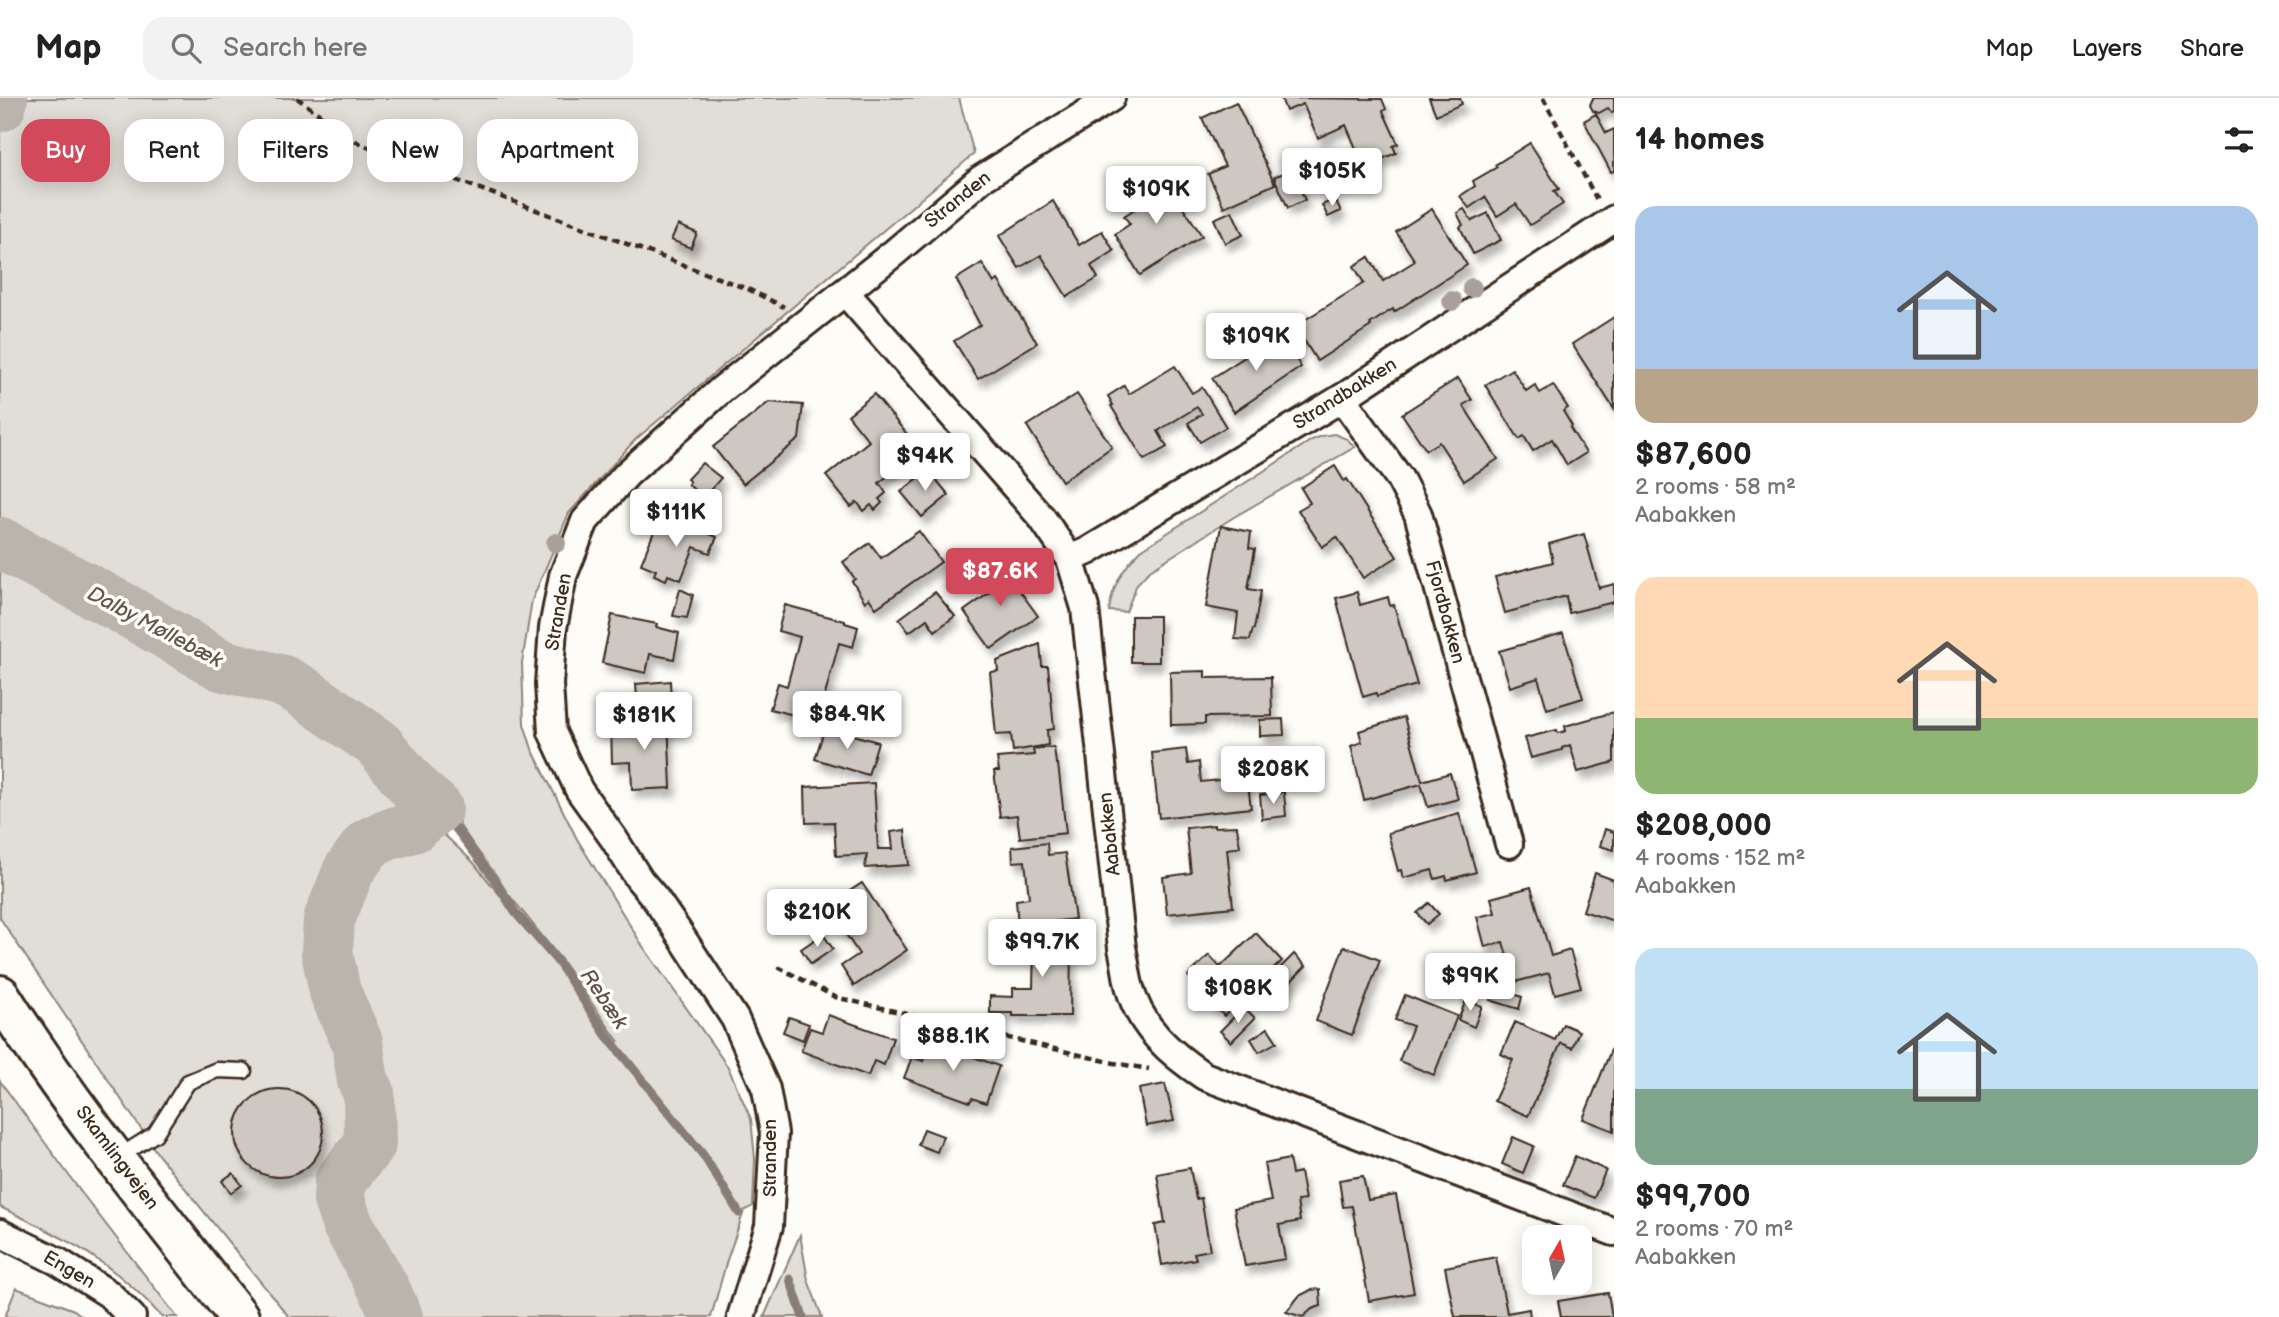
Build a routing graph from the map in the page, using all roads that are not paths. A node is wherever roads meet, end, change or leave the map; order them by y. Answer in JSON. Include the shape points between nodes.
{"nodes":[{"id":1,"x":1111,"y":98,"type":"edge"},
{"id":2,"x":1611,"y":221,"type":"edge"},
{"id":3,"x":845,"y":292,"type":"junction"},
{"id":4,"x":1342,"y":398,"type":"junction"},
{"id":5,"x":1070,"y":559,"type":"junction"},
{"id":6,"x":1508,"y":844,"type":"dead end"},
{"id":7,"x":0,"y":995,"type":"edge"},
{"id":8,"x":244,"y":1070,"type":"dead end"},
{"id":9,"x":116,"y":1159,"type":"junction"},
{"id":10,"x":1614,"y":1232,"type":"edge"},
{"id":11,"x":0,"y":1233,"type":"edge"},
{"id":12,"x":132,"y":1317,"type":"edge"},
{"id":13,"x":239,"y":1317,"type":"edge"},
{"id":14,"x":741,"y":1317,"type":"edge"}],
"edges":[{"from":1,"to":3,"type":"street","name":"Stranden","via":[[981,179]]},
{"from":2,"to":4,"type":"street","name":"Strandbakken"},
{"from":3,"to":5,"type":"street","name":"Aabakken","via":[[1042,518]]},
{"from":3,"to":14,"type":"street","name":"Stranden","via":[[721,390],[627,474],[585,522],[563,576],[553,628],[552,732],[579,790],[735,1019],[766,1088],[774,1133],[769,1226]]},
{"from":4,"to":5,"type":"street","name":"Strandbakken"},
{"from":4,"to":6,"type":"street","name":"Fjordbakken","via":[[1400,478],[1418,514]]},
{"from":5,"to":10,"type":"street","name":"Aabakken","via":[[1085,608],[1129,988],[1147,1025],[1174,1056],[1204,1076]]},
{"from":7,"to":9,"type":"street","name":"Skamlingvejen"},
{"from":8,"to":9,"type":"lane","via":[[217,1070],[188,1082],[155,1134]]},
{"from":9,"to":13,"type":"street","name":"Skamlingvejen"},
{"from":11,"to":12,"type":"street","name":"Engen","via":[[109,1294]]}]}
